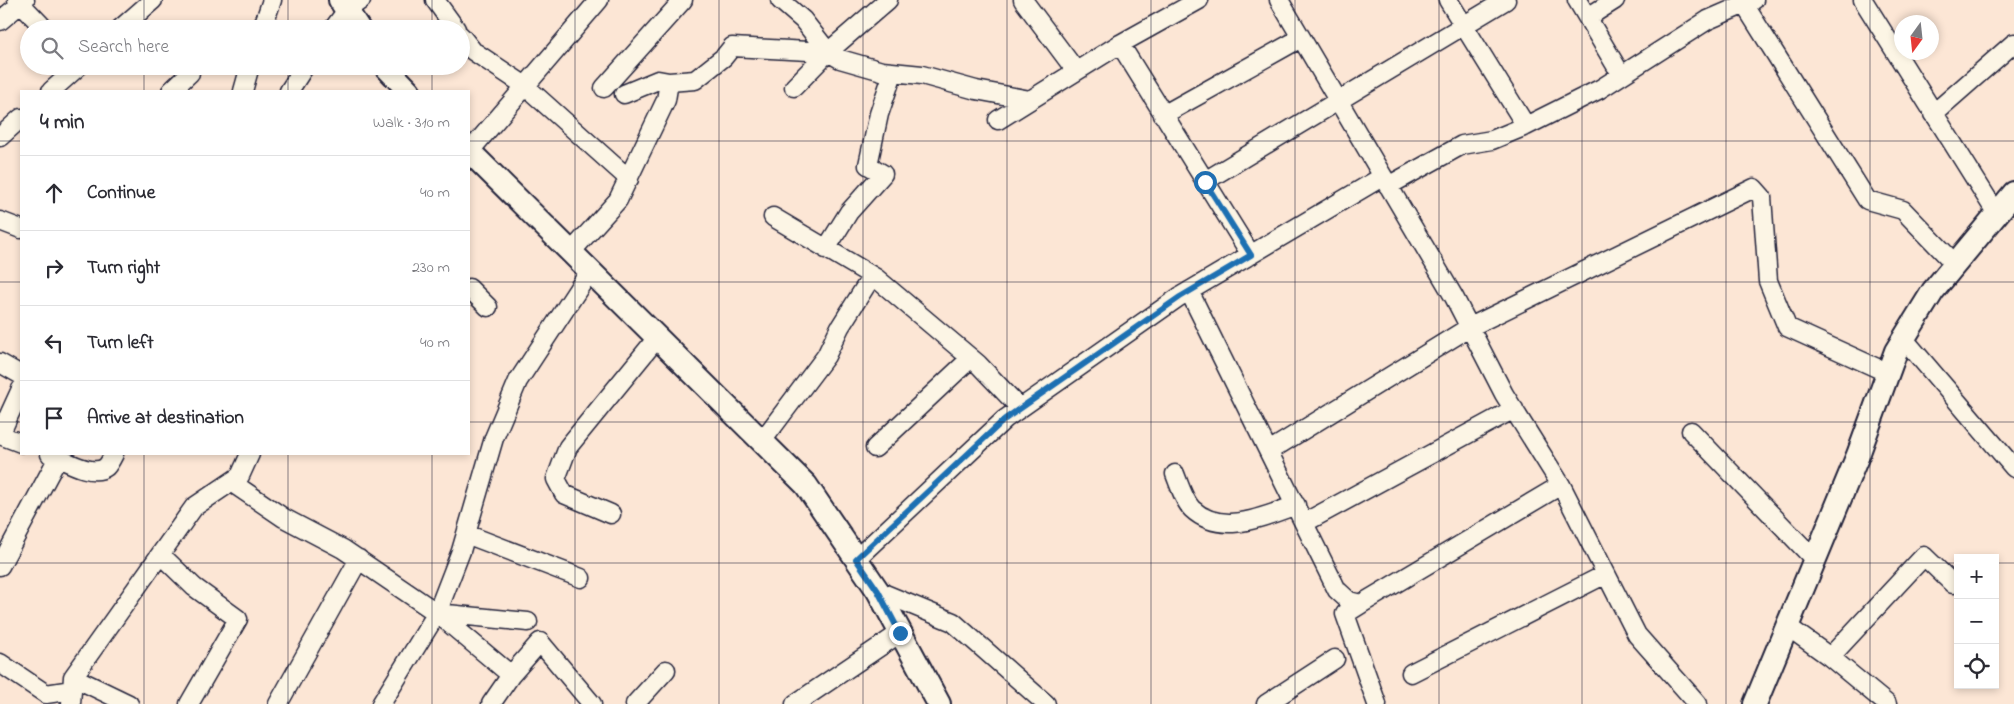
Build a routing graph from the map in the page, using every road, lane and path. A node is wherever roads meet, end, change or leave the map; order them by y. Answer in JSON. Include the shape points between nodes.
{"nodes":[{"id":1,"x":153,"y":0,"type":"edge"},
{"id":2,"x":272,"y":0,"type":"edge"},
{"id":3,"x":435,"y":0,"type":"edge"},
{"id":4,"x":599,"y":0,"type":"edge"},
{"id":5,"x":683,"y":0,"type":"edge"},
{"id":6,"x":780,"y":0,"type":"edge"},
{"id":7,"x":888,"y":0,"type":"edge"},
{"id":8,"x":1023,"y":0,"type":"edge"},
{"id":9,"x":1199,"y":0,"type":"edge"},
{"id":10,"x":1279,"y":0,"type":"edge"},
{"id":11,"x":1448,"y":0,"type":"edge"},
{"id":12,"x":1506,"y":0,"type":"edge"},
{"id":13,"x":1577,"y":0,"type":"edge"},
{"id":14,"x":1615,"y":0,"type":"edge"},
{"id":15,"x":1863,"y":0,"type":"edge"},
{"id":16,"x":21,"y":1,"type":"edge"},
{"id":17,"x":1748,"y":1,"type":"edge"},
{"id":18,"x":349,"y":3,"type":"edge"},
{"id":19,"x":1588,"y":17,"type":"junction"},
{"id":20,"x":37,"y":20,"type":"edge"},
{"id":21,"x":130,"y":20,"type":"edge"},
{"id":22,"x":265,"y":20,"type":"edge"},
{"id":23,"x":339,"y":20,"type":"edge"},
{"id":24,"x":356,"y":20,"type":"edge"},
{"id":25,"x":449,"y":20,"type":"edge"},
{"id":26,"x":0,"y":21,"type":"edge"},
{"id":27,"x":1465,"y":27,"type":"junction"},
{"id":28,"x":1301,"y":38,"type":"junction"},
{"id":29,"x":2014,"y":43,"type":"edge"},
{"id":30,"x":1120,"y":44,"type":"junction"},
{"id":31,"x":470,"y":48,"type":"edge"},
{"id":32,"x":828,"y":52,"type":"junction"},
{"id":33,"x":1616,"y":66,"type":"dead end"},
{"id":34,"x":1076,"y":71,"type":"junction"},
{"id":35,"x":893,"y":73,"type":"junction"},
{"id":36,"x":68,"y":75,"type":"edge"},
{"id":37,"x":188,"y":75,"type":"edge"},
{"id":38,"x":247,"y":75,"type":"edge"},
{"id":39,"x":299,"y":75,"type":"edge"},
{"id":40,"x":394,"y":75,"type":"edge"},
{"id":41,"x":670,"y":82,"type":"junction"},
{"id":42,"x":524,"y":85,"type":"junction"},
{"id":43,"x":794,"y":87,"type":"dead end"},
{"id":44,"x":604,"y":88,"type":"dead end"},
{"id":45,"x":52,"y":90,"type":"edge"},
{"id":46,"x":172,"y":90,"type":"edge"},
{"id":47,"x":242,"y":90,"type":"edge"},
{"id":48,"x":290,"y":90,"type":"edge"},
{"id":49,"x":408,"y":90,"type":"edge"},
{"id":50,"x":624,"y":94,"type":"dead end"},
{"id":51,"x":1030,"y":100,"type":"junction"},
{"id":52,"x":1338,"y":100,"type":"junction"},
{"id":53,"x":1933,"y":114,"type":"junction"},
{"id":54,"x":1163,"y":115,"type":"junction"},
{"id":55,"x":20,"y":119,"type":"edge"},
{"id":56,"x":998,"y":120,"type":"dead end"},
{"id":57,"x":1526,"y":126,"type":"junction"},
{"id":58,"x":0,"y":137,"type":"edge"},
{"id":59,"x":470,"y":150,"type":"edge"},
{"id":60,"x":470,"y":152,"type":"edge"},
{"id":61,"x":629,"y":179,"type":"junction"},
{"id":62,"x":1385,"y":181,"type":"junction"},
{"id":63,"x":1205,"y":182,"type":"junction"},
{"id":64,"x":2014,"y":193,"type":"edge"},
{"id":65,"x":1997,"y":214,"type":"junction"},
{"id":66,"x":773,"y":217,"type":"dead end"},
{"id":67,"x":0,"y":221,"type":"edge"},
{"id":68,"x":20,"y":228,"type":"edge"},
{"id":69,"x":826,"y":248,"type":"junction"},
{"id":70,"x":571,"y":252,"type":"junction"},
{"id":71,"x":1251,"y":255,"type":"junction"},
{"id":72,"x":1954,"y":264,"type":"junction"},
{"id":73,"x":590,"y":271,"type":"junction"},
{"id":74,"x":872,"y":276,"type":"junction"},
{"id":75,"x":470,"y":289,"type":"edge"},
{"id":76,"x":1189,"y":291,"type":"junction"},
{"id":77,"x":488,"y":307,"type":"dead end"},
{"id":78,"x":1470,"y":327,"type":"junction"},
{"id":79,"x":657,"y":338,"type":"junction"},
{"id":80,"x":1904,"y":339,"type":"junction"},
{"id":81,"x":971,"y":358,"type":"junction"},
{"id":82,"x":0,"y":363,"type":"edge"},
{"id":83,"x":1888,"y":373,"type":"junction"},
{"id":84,"x":20,"y":374,"type":"edge"},
{"id":85,"x":20,"y":391,"type":"edge"},
{"id":86,"x":1020,"y":408,"type":"junction"},
{"id":87,"x":1514,"y":409,"type":"junction"},
{"id":88,"x":1692,"y":432,"type":"dead end"},
{"id":89,"x":0,"y":435,"type":"edge"},
{"id":90,"x":762,"y":441,"type":"junction"},
{"id":91,"x":20,"y":443,"type":"edge"},
{"id":92,"x":876,"y":448,"type":"dead end"},
{"id":93,"x":1269,"y":451,"type":"junction"},
{"id":94,"x":56,"y":455,"type":"edge"},
{"id":95,"x":113,"y":455,"type":"edge"},
{"id":96,"x":250,"y":455,"type":"edge"},
{"id":97,"x":2014,"y":468,"type":"edge"},
{"id":98,"x":1174,"y":474,"type":"dead end"},
{"id":99,"x":231,"y":482,"type":"junction"},
{"id":100,"x":1561,"y":485,"type":"junction"},
{"id":101,"x":1296,"y":506,"type":"junction"},
{"id":102,"x":611,"y":514,"type":"dead end"},
{"id":103,"x":1304,"y":523,"type":"junction"},
{"id":104,"x":466,"y":534,"type":"junction"},
{"id":105,"x":160,"y":555,"type":"junction"},
{"id":106,"x":358,"y":559,"type":"junction"},
{"id":107,"x":856,"y":559,"type":"junction"},
{"id":108,"x":1815,"y":560,"type":"junction"},
{"id":109,"x":0,"y":566,"type":"edge"},
{"id":110,"x":1606,"y":574,"type":"junction"},
{"id":111,"x":581,"y":578,"type":"dead end"},
{"id":112,"x":1953,"y":584,"type":"dead end"},
{"id":113,"x":878,"y":591,"type":"junction"},
{"id":114,"x":1361,"y":604,"type":"junction"},
{"id":115,"x":437,"y":613,"type":"junction"},
{"id":116,"x":528,"y":622,"type":"dead end"},
{"id":117,"x":1787,"y":626,"type":"junction"},
{"id":118,"x":900,"y":633,"type":"junction"},
{"id":119,"x":1830,"y":657,"type":"junction"},
{"id":120,"x":1335,"y":659,"type":"dead end"},
{"id":121,"x":0,"y":664,"type":"edge"},
{"id":122,"x":666,"y":670,"type":"dead end"},
{"id":123,"x":1411,"y":673,"type":"dead end"},
{"id":124,"x":511,"y":675,"type":"junction"},
{"id":125,"x":72,"y":690,"type":"edge"},
{"id":126,"x":933,"y":701,"type":"edge"},
{"id":127,"x":129,"y":704,"type":"edge"},
{"id":128,"x":189,"y":704,"type":"edge"},
{"id":129,"x":278,"y":704,"type":"edge"},
{"id":130,"x":381,"y":704,"type":"edge"},
{"id":131,"x":491,"y":704,"type":"edge"},
{"id":132,"x":592,"y":704,"type":"edge"},
{"id":133,"x":635,"y":704,"type":"edge"},
{"id":134,"x":795,"y":704,"type":"edge"},
{"id":135,"x":1046,"y":704,"type":"edge"},
{"id":136,"x":1266,"y":704,"type":"edge"},
{"id":137,"x":1378,"y":704,"type":"edge"},
{"id":138,"x":1698,"y":704,"type":"edge"},
{"id":139,"x":1755,"y":704,"type":"edge"},
{"id":140,"x":1887,"y":704,"type":"edge"}],
"edges":[{"from":1,"to":21,"type":"street"},
{"from":2,"to":22,"type":"street"},
{"from":3,"to":25,"type":"street"},
{"from":4,"to":42,"type":"street"},
{"from":5,"to":44,"type":"street"},
{"from":6,"to":32,"type":"street","via":[[803,20]]},
{"from":7,"to":32,"type":"street"},
{"from":8,"to":34,"type":"street"},
{"from":9,"to":30,"type":"street"},
{"from":10,"to":28,"type":"street"},
{"from":11,"to":27,"type":"street"},
{"from":12,"to":27,"type":"street"},
{"from":13,"to":19,"type":"street"},
{"from":14,"to":19,"type":"street"},
{"from":15,"to":53,"type":"street"},
{"from":16,"to":20,"type":"street"},
{"from":16,"to":26,"type":"street"},
{"from":17,"to":57,"type":"street","via":[[1708,20],[1600,89]]},
{"from":17,"to":72,"type":"street","via":[[1867,200],[1903,210]]},
{"from":18,"to":23,"type":"street"},
{"from":18,"to":24,"type":"street"},
{"from":19,"to":33,"type":"street"},
{"from":27,"to":52,"type":"street"},
{"from":27,"to":57,"type":"street"},
{"from":28,"to":52,"type":"street"},
{"from":28,"to":54,"type":"street"},
{"from":29,"to":53,"type":"street"},
{"from":30,"to":34,"type":"street"},
{"from":30,"to":54,"type":"street"},
{"from":31,"to":42,"type":"street"},
{"from":32,"to":35,"type":"street","via":[[859,65]]},
{"from":32,"to":41,"type":"street","via":[[732,47],[696,80]]},
{"from":32,"to":43,"type":"street"},
{"from":34,"to":51,"type":"street"},
{"from":35,"to":51,"type":"street","via":[[922,75]]},
{"from":35,"to":69,"type":"street","via":[[879,114],[868,165],[883,174],[849,212]]},
{"from":36,"to":45,"type":"street"},
{"from":37,"to":46,"type":"street"},
{"from":38,"to":47,"type":"street"},
{"from":39,"to":48,"type":"street"},
{"from":40,"to":49,"type":"street"},
{"from":41,"to":50,"type":"street","via":[[658,80]]},
{"from":41,"to":61,"type":"street","via":[[666,100]]},
{"from":42,"to":59,"type":"street"},
{"from":42,"to":61,"type":"street"},
{"from":51,"to":56,"type":"street"},
{"from":52,"to":62,"type":"street"},
{"from":52,"to":63,"type":"street"},
{"from":53,"to":65,"type":"street"},
{"from":54,"to":63,"type":"street"},
{"from":55,"to":58,"type":"street"},
{"from":57,"to":62,"type":"street","via":[[1492,140],[1462,145]]},
{"from":60,"to":70,"type":"street"},
{"from":61,"to":70,"type":"street","via":[[618,200]]},
{"from":62,"to":71,"type":"street"},
{"from":62,"to":78,"type":"street"},
{"from":63,"to":71,"type":"street"},
{"from":64,"to":65,"type":"street"},
{"from":65,"to":72,"type":"street"},
{"from":66,"to":69,"type":"street"},
{"from":67,"to":68,"type":"street"},
{"from":69,"to":74,"type":"street"},
{"from":70,"to":73,"type":"street"},
{"from":71,"to":76,"type":"street"},
{"from":72,"to":80,"type":"street"},
{"from":73,"to":79,"type":"street"},
{"from":73,"to":104,"type":"street","via":[[518,381],[494,438]]},
{"from":74,"to":81,"type":"street"},
{"from":74,"to":90,"type":"street","via":[[826,356]]},
{"from":75,"to":77,"type":"street"},
{"from":76,"to":86,"type":"street"},
{"from":76,"to":93,"type":"street"},
{"from":78,"to":83,"type":"street","via":[[1754,188],[1762,197],[1768,281],[1787,327]]},
{"from":78,"to":87,"type":"street"},
{"from":78,"to":93,"type":"street"},
{"from":79,"to":90,"type":"street"},
{"from":79,"to":102,"type":"street","via":[[568,447],[556,479],[564,494]]},
{"from":80,"to":83,"type":"street"},
{"from":80,"to":97,"type":"street"},
{"from":81,"to":86,"type":"street"},
{"from":81,"to":92,"type":"street"},
{"from":82,"to":84,"type":"street"},
{"from":83,"to":108,"type":"street"},
{"from":85,"to":89,"type":"street"},
{"from":86,"to":107,"type":"street"},
{"from":87,"to":100,"type":"street"},
{"from":87,"to":103,"type":"street"},
{"from":88,"to":108,"type":"street"},
{"from":89,"to":91,"type":"street"},
{"from":90,"to":107,"type":"street","via":[[806,485]]},
{"from":93,"to":101,"type":"street"},
{"from":94,"to":95,"type":"street","via":[[91,471],[100,471]]},
{"from":94,"to":109,"type":"street"},
{"from":96,"to":99,"type":"street","via":[[240,476]]},
{"from":98,"to":101,"type":"street","via":[[1192,509],[1207,518],[1248,523]]},
{"from":99,"to":105,"type":"street","via":[[194,507]]},
{"from":99,"to":106,"type":"street","via":[[284,518]]},
{"from":100,"to":110,"type":"street"},
{"from":100,"to":114,"type":"street"},
{"from":101,"to":103,"type":"street"},
{"from":103,"to":114,"type":"street","via":[[1338,590],[1349,602]]},
{"from":104,"to":111,"type":"street"},
{"from":104,"to":115,"type":"street"},
{"from":105,"to":125,"type":"street"},
{"from":105,"to":128,"type":"street","via":[[194,587],[238,619]]},
{"from":106,"to":115,"type":"street"},
{"from":106,"to":129,"type":"street"},
{"from":107,"to":113,"type":"street"},
{"from":108,"to":117,"type":"street"},
{"from":110,"to":123,"type":"street"},
{"from":110,"to":138,"type":"street","via":[[1637,635]]},
{"from":112,"to":119,"type":"street","via":[[1924,556]]},
{"from":113,"to":118,"type":"street"},
{"from":113,"to":135,"type":"street","via":[[953,622]]},
{"from":114,"to":137,"type":"street","via":[[1345,614]]},
{"from":115,"to":116,"type":"street"},
{"from":115,"to":124,"type":"street"},
{"from":115,"to":130,"type":"street"},
{"from":117,"to":119,"type":"street"},
{"from":117,"to":139,"type":"street"},
{"from":118,"to":126,"type":"street"},
{"from":118,"to":134,"type":"street"},
{"from":119,"to":140,"type":"street"},
{"from":120,"to":136,"type":"street"},
{"from":121,"to":125,"type":"street","via":[[46,694]]},
{"from":122,"to":133,"type":"street"},
{"from":124,"to":131,"type":"street"},
{"from":124,"to":132,"type":"street","via":[[540,642]]},
{"from":125,"to":127,"type":"street"}]}
